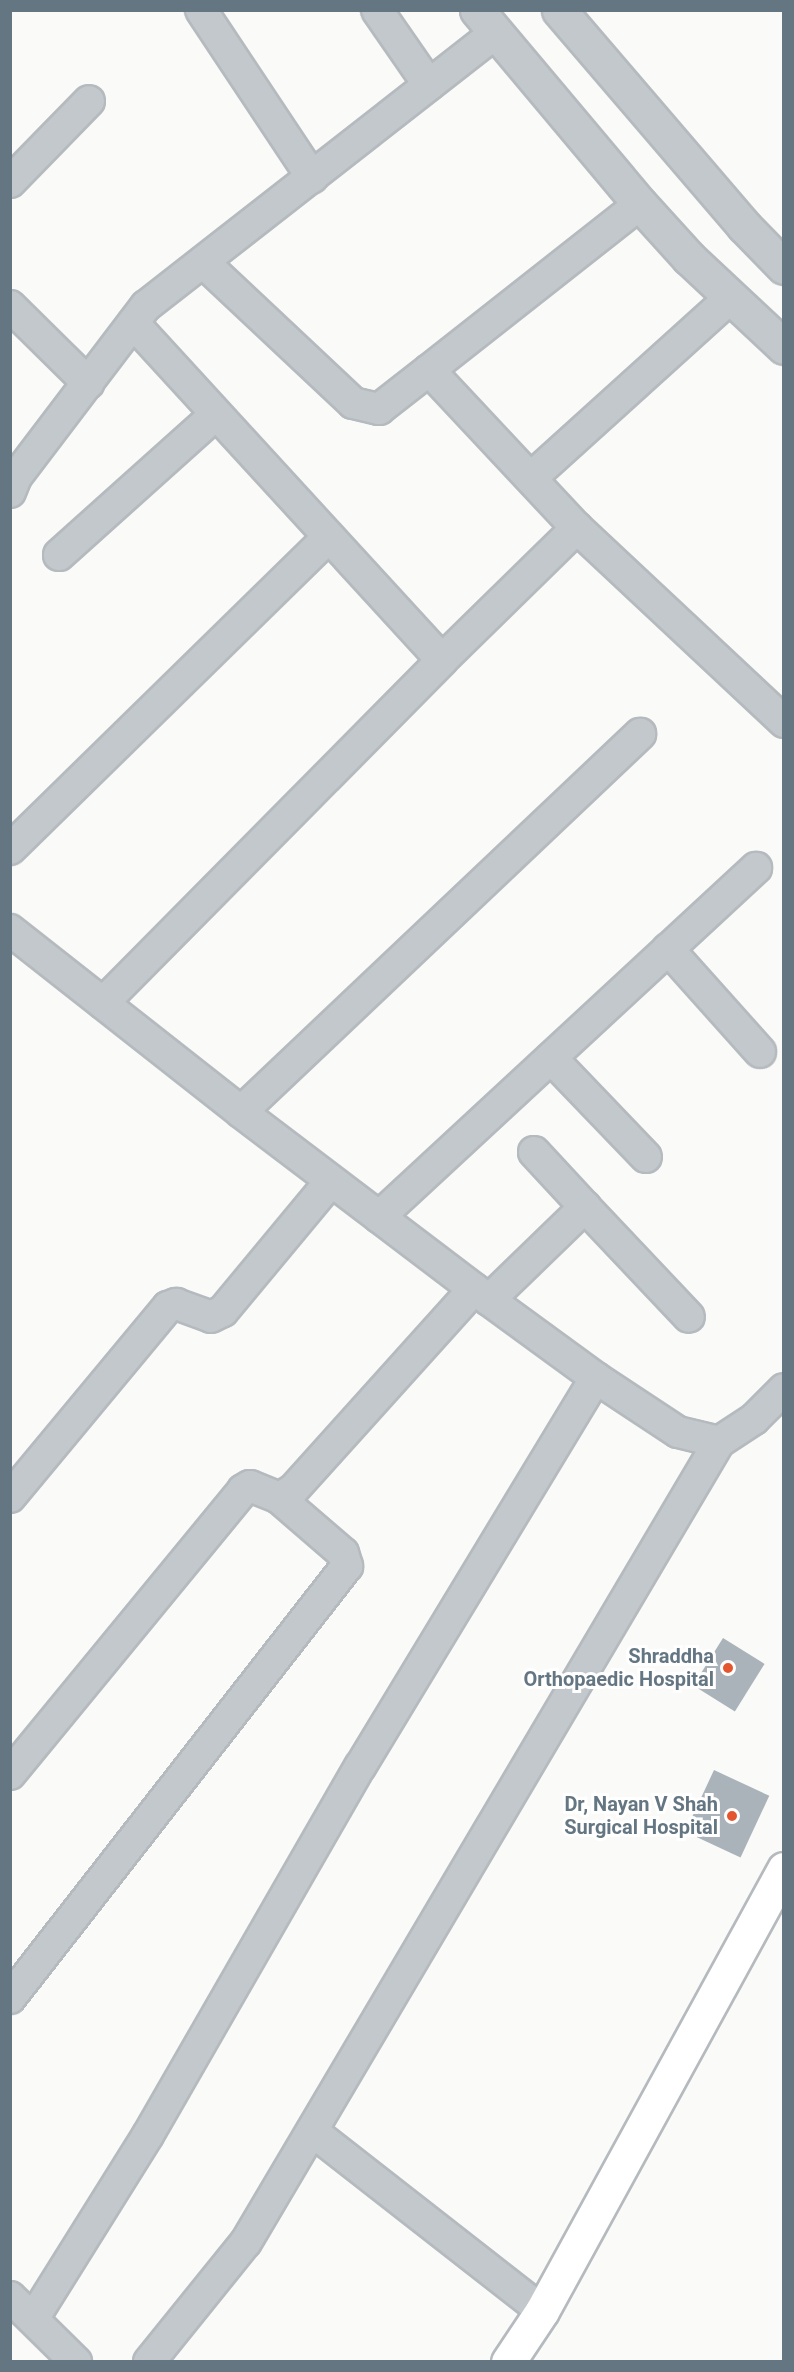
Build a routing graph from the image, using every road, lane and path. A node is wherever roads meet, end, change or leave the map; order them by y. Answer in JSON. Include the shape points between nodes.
{"nodes":[{"id":1,"x":201,"y":10,"type":"edge"},
{"id":2,"x":377,"y":10,"type":"edge"},
{"id":3,"x":559,"y":10,"type":"edge"},
{"id":4,"x":487,"y":22,"type":"edge"},
{"id":5,"x":429,"y":85,"type":"junction"},
{"id":6,"x":89,"y":101,"type":"dead end"},
{"id":7,"x":312,"y":177,"type":"junction"},
{"id":8,"x":10,"y":182,"type":"edge"},
{"id":9,"x":640,"y":204,"type":"junction"},
{"id":10,"x":203,"y":262,"type":"junction"},
{"id":11,"x":783,"y":267,"type":"edge"},
{"id":12,"x":731,"y":297,"type":"junction"},
{"id":13,"x":15,"y":319,"type":"edge"},
{"id":14,"x":133,"y":323,"type":"junction"},
{"id":15,"x":783,"y":347,"type":"edge"},
{"id":16,"x":429,"y":370,"type":"junction"},
{"id":17,"x":88,"y":383,"type":"junction"},
{"id":18,"x":216,"y":414,"type":"junction"},
{"id":19,"x":531,"y":478,"type":"junction"},
{"id":20,"x":10,"y":492,"type":"edge"},
{"id":21,"x":577,"y":528,"type":"junction"},
{"id":22,"x":329,"y":537,"type":"junction"},
{"id":23,"x":59,"y":555,"type":"dead end"},
{"id":24,"x":441,"y":660,"type":"junction"},
{"id":25,"x":783,"y":722,"type":"edge"},
{"id":26,"x":640,"y":734,"type":"dead end"},
{"id":27,"x":10,"y":849,"type":"edge"},
{"id":28,"x":756,"y":868,"type":"dead end"},
{"id":29,"x":10,"y":930,"type":"edge"},
{"id":30,"x":669,"y":949,"type":"junction"},
{"id":31,"x":103,"y":1003,"type":"junction"},
{"id":32,"x":760,"y":1052,"type":"dead end"},
{"id":33,"x":551,"y":1058,"type":"junction"},
{"id":34,"x":241,"y":1112,"type":"junction"},
{"id":35,"x":534,"y":1152,"type":"dead end"},
{"id":36,"x":646,"y":1157,"type":"dead end"},
{"id":37,"x":331,"y":1181,"type":"junction"},
{"id":38,"x":585,"y":1207,"type":"junction"},
{"id":39,"x":379,"y":1217,"type":"junction"},
{"id":40,"x":481,"y":1294,"type":"junction"},
{"id":41,"x":689,"y":1317,"type":"dead end"},
{"id":42,"x":596,"y":1378,"type":"junction"},
{"id":43,"x":783,"y":1389,"type":"edge"},
{"id":44,"x":718,"y":1442,"type":"junction"},
{"id":45,"x":10,"y":1497,"type":"edge"},
{"id":46,"x":279,"y":1498,"type":"junction"},
{"id":47,"x":10,"y":1774,"type":"edge"},
{"id":48,"x":783,"y":1869,"type":"edge"},
{"id":49,"x":783,"y":1909,"type":"edge"},
{"id":50,"x":10,"y":1998,"type":"edge"},
{"id":51,"x":312,"y":2131,"type":"junction"},
{"id":52,"x":10,"y":2297,"type":"edge"},
{"id":53,"x":542,"y":2311,"type":"junction"},
{"id":54,"x":33,"y":2319,"type":"junction"},
{"id":55,"x":76,"y":2361,"type":"edge"},
{"id":56,"x":149,"y":2361,"type":"edge"},
{"id":57,"x":508,"y":2361,"type":"edge"},
{"id":58,"x":530,"y":2361,"type":"edge"}],
"edges":[{"from":1,"to":7,"type":"street"},
{"from":2,"to":5,"type":"street"},
{"from":3,"to":11,"type":"street"},
{"from":4,"to":5,"type":"street"},
{"from":4,"to":9,"type":"street"},
{"from":5,"to":7,"type":"street"},
{"from":6,"to":8,"type":"street"},
{"from":7,"to":10,"type":"street"},
{"from":9,"to":12,"type":"street"},
{"from":9,"to":16,"type":"street"},
{"from":10,"to":14,"type":"street","via":[[147,306]]},
{"from":10,"to":16,"type":"street","via":[[353,403],[379,409]]},
{"from":12,"to":15,"type":"street"},
{"from":12,"to":19,"type":"street"},
{"from":13,"to":17,"type":"street"},
{"from":14,"to":17,"type":"street"},
{"from":14,"to":18,"type":"street"},
{"from":16,"to":19,"type":"street"},
{"from":17,"to":20,"type":"street","via":[[16,477]]},
{"from":18,"to":22,"type":"street"},
{"from":18,"to":23,"type":"street"},
{"from":19,"to":21,"type":"street"},
{"from":21,"to":24,"type":"street"},
{"from":21,"to":25,"type":"street"},
{"from":22,"to":24,"type":"street"},
{"from":22,"to":27,"type":"street"},
{"from":24,"to":31,"type":"street"},
{"from":26,"to":34,"type":"street"},
{"from":28,"to":30,"type":"street"},
{"from":29,"to":31,"type":"street"},
{"from":30,"to":32,"type":"street"},
{"from":30,"to":33,"type":"street"},
{"from":31,"to":34,"type":"street"},
{"from":33,"to":36,"type":"street"},
{"from":33,"to":39,"type":"street"},
{"from":34,"to":37,"type":"street"},
{"from":35,"to":38,"type":"street"},
{"from":37,"to":39,"type":"street"},
{"from":37,"to":45,"type":"street","via":[[223,1311],[211,1317],[176,1304],[168,1307]]},
{"from":38,"to":40,"type":"street"},
{"from":38,"to":41,"type":"street"},
{"from":39,"to":40,"type":"street"},
{"from":40,"to":42,"type":"street"},
{"from":40,"to":46,"type":"street","via":[[293,1490]]},
{"from":42,"to":44,"type":"street","via":[[678,1431]]},
{"from":42,"to":54,"type":"street","via":[[360,1767],[148,2135]]},
{"from":43,"to":44,"type":"street","via":[[754,1419]]},
{"from":44,"to":51,"type":"street"},
{"from":46,"to":47,"type":"street","via":[[250,1486],[235,1496]]},
{"from":46,"to":50,"type":"street","via":[[343,1553],[347,1566]]},
{"from":48,"to":53,"type":"main road"},
{"from":49,"to":58,"type":"main road","via":[[558,2320]]},
{"from":51,"to":53,"type":"street"},
{"from":51,"to":56,"type":"street","via":[[246,2242]]},
{"from":52,"to":54,"type":"street"},
{"from":53,"to":57,"type":"main road"},
{"from":54,"to":55,"type":"street"}]}
